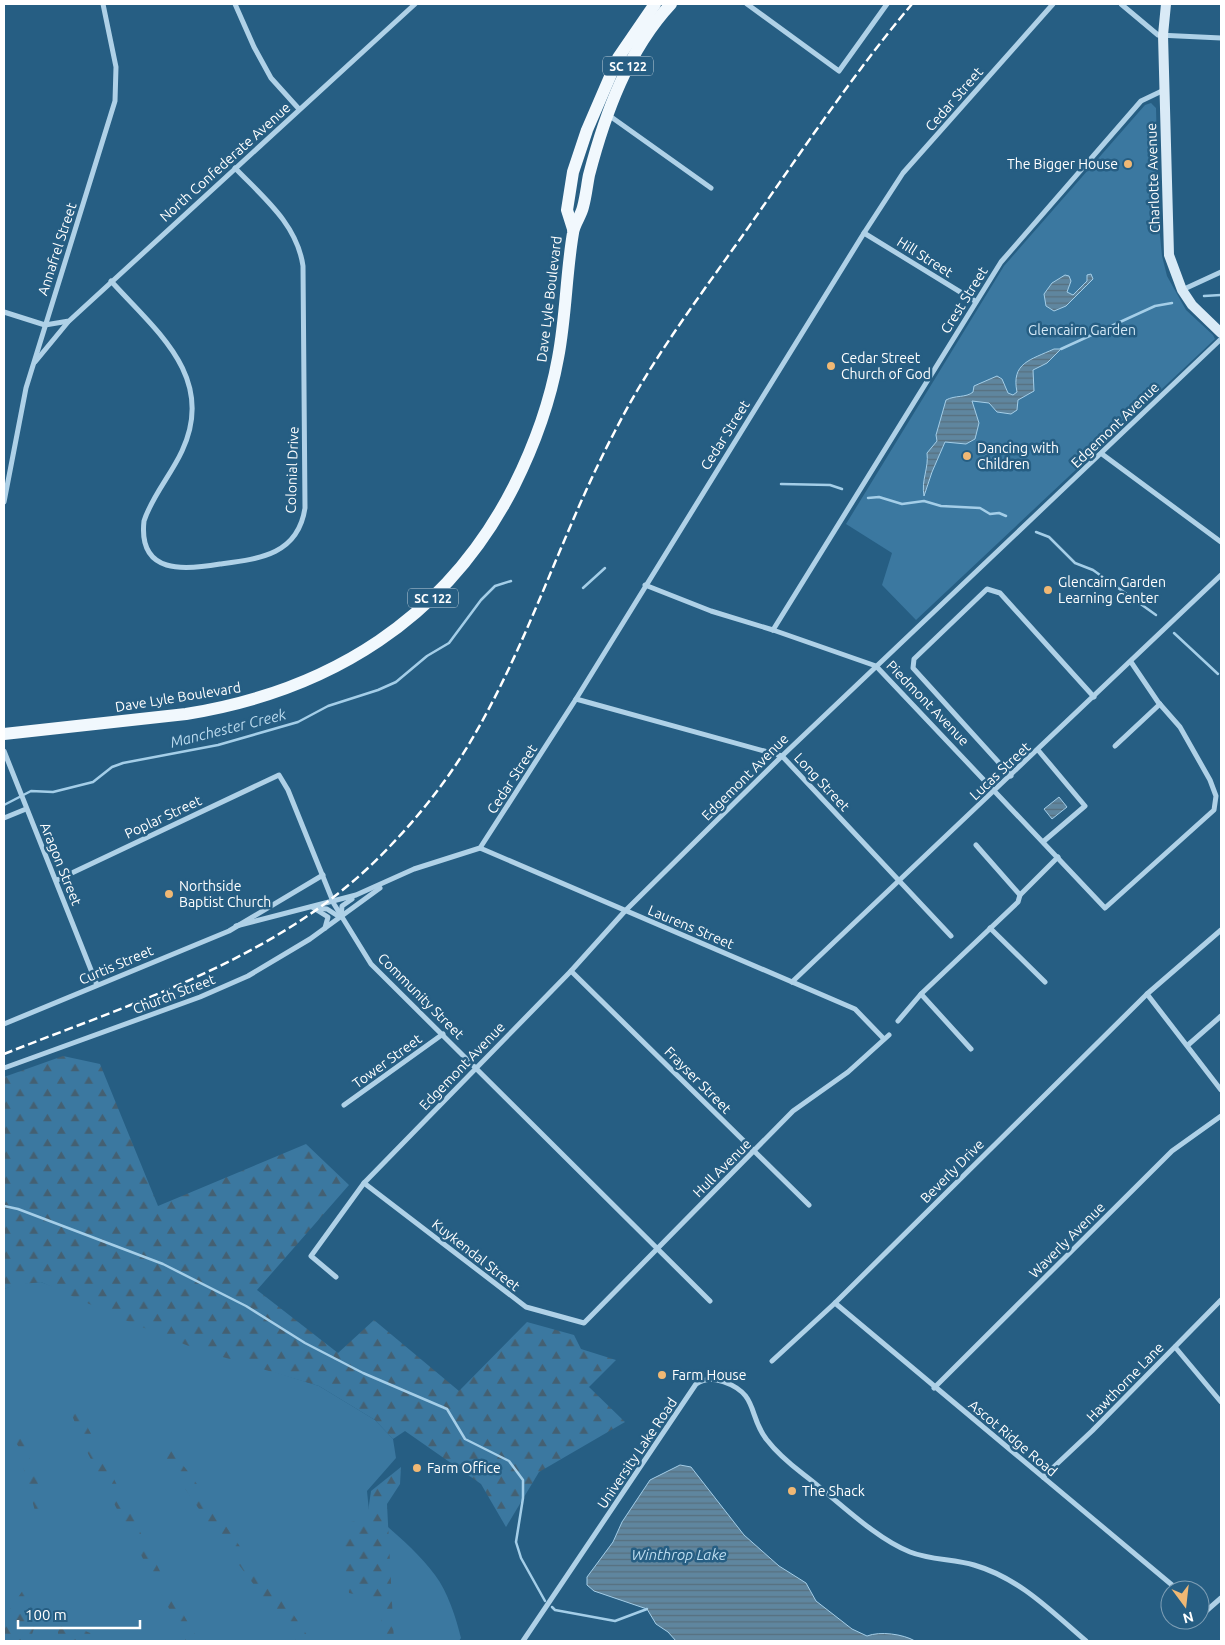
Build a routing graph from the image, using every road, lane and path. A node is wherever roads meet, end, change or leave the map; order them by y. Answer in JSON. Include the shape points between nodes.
{"nodes":[{"id":1,"x":103,"y":4,"type":"edge"},
{"id":2,"x":235,"y":4,"type":"edge"},
{"id":3,"x":415,"y":4,"type":"edge"},
{"id":4,"x":655,"y":4,"type":"edge"},
{"id":5,"x":671,"y":4,"type":"edge"},
{"id":6,"x":747,"y":4,"type":"edge"},
{"id":7,"x":887,"y":4,"type":"edge"},
{"id":8,"x":1053,"y":4,"type":"edge"},
{"id":9,"x":1121,"y":4,"type":"edge"},
{"id":10,"x":1166,"y":4,"type":"edge"},
{"id":11,"x":1162,"y":36,"type":"junction"},
{"id":12,"x":1221,"y":38,"type":"edge"},
{"id":13,"x":1164,"y":90,"type":"junction"},
{"id":14,"x":597,"y":107,"type":"junction"},
{"id":15,"x":299,"y":109,"type":"junction"},
{"id":16,"x":608,"y":114,"type":"junction"},
{"id":17,"x":235,"y":168,"type":"junction"},
{"id":18,"x":711,"y":188,"type":"dead end"},
{"id":19,"x":573,"y":229,"type":"junction"},
{"id":20,"x":864,"y":233,"type":"junction"},
{"id":21,"x":1221,"y":272,"type":"edge"},
{"id":22,"x":111,"y":282,"type":"junction"},
{"id":23,"x":1182,"y":290,"type":"junction"},
{"id":24,"x":975,"y":301,"type":"junction"},
{"id":25,"x":4,"y":312,"type":"edge"},
{"id":26,"x":69,"y":321,"type":"junction"},
{"id":27,"x":46,"y":325,"type":"junction"},
{"id":28,"x":1221,"y":333,"type":"edge"},
{"id":29,"x":1221,"y":339,"type":"edge"},
{"id":30,"x":34,"y":364,"type":"junction"},
{"id":31,"x":1102,"y":454,"type":"junction"},
{"id":32,"x":4,"y":502,"type":"edge"},
{"id":33,"x":1221,"y":542,"type":"edge"},
{"id":34,"x":1221,"y":575,"type":"edge"},
{"id":35,"x":645,"y":585,"type":"junction"},
{"id":36,"x":773,"y":630,"type":"junction"},
{"id":37,"x":1131,"y":662,"type":"junction"},
{"id":38,"x":876,"y":666,"type":"junction"},
{"id":39,"x":1094,"y":697,"type":"junction"},
{"id":40,"x":576,"y":699,"type":"junction"},
{"id":41,"x":1160,"y":704,"type":"junction"},
{"id":42,"x":4,"y":734,"type":"edge"},
{"id":43,"x":1115,"y":746,"type":"dead end"},
{"id":44,"x":1038,"y":750,"type":"junction"},
{"id":45,"x":4,"y":752,"type":"edge"},
{"id":46,"x":782,"y":756,"type":"junction"},
{"id":47,"x":279,"y":775,"type":"joint"},
{"id":48,"x":1011,"y":776,"type":"junction"},
{"id":49,"x":996,"y":791,"type":"junction"},
{"id":50,"x":26,"y":809,"type":"junction"},
{"id":51,"x":4,"y":818,"type":"edge"},
{"id":52,"x":1044,"y":841,"type":"junction"},
{"id":53,"x":976,"y":845,"type":"dead end"},
{"id":54,"x":480,"y":848,"type":"junction"},
{"id":55,"x":1058,"y":857,"type":"junction"},
{"id":56,"x":323,"y":875,"type":"junction"},
{"id":57,"x":57,"y":880,"type":"junction"},
{"id":58,"x":899,"y":880,"type":"junction"},
{"id":59,"x":386,"y":883,"type":"junction"},
{"id":60,"x":356,"y":895,"type":"junction"},
{"id":61,"x":1020,"y":895,"type":"junction"},
{"id":62,"x":333,"y":902,"type":"junction"},
{"id":63,"x":312,"y":907,"type":"junction"},
{"id":64,"x":625,"y":911,"type":"junction"},
{"id":65,"x":340,"y":918,"type":"junction"},
{"id":66,"x":236,"y":926,"type":"junction"},
{"id":67,"x":325,"y":928,"type":"junction"},
{"id":68,"x":990,"y":928,"type":"junction"},
{"id":69,"x":1221,"y":930,"type":"edge"},
{"id":70,"x":951,"y":936,"type":"dead end"},
{"id":71,"x":571,"y":971,"type":"junction"},
{"id":72,"x":792,"y":982,"type":"junction"},
{"id":73,"x":1045,"y":982,"type":"dead end"},
{"id":74,"x":97,"y":985,"type":"junction"},
{"id":75,"x":921,"y":994,"type":"junction"},
{"id":76,"x":1147,"y":994,"type":"junction"},
{"id":77,"x":1221,"y":1016,"type":"edge"},
{"id":78,"x":898,"y":1021,"type":"dead end"},
{"id":79,"x":4,"y":1024,"type":"edge"},
{"id":80,"x":443,"y":1034,"type":"junction"},
{"id":81,"x":889,"y":1035,"type":"dead end"},
{"id":82,"x":884,"y":1039,"type":"junction"},
{"id":83,"x":1188,"y":1045,"type":"junction"},
{"id":84,"x":971,"y":1049,"type":"dead end"},
{"id":85,"x":476,"y":1067,"type":"junction"},
{"id":86,"x":4,"y":1068,"type":"edge"},
{"id":87,"x":1221,"y":1090,"type":"edge"},
{"id":88,"x":344,"y":1105,"type":"dead end"},
{"id":89,"x":1221,"y":1116,"type":"edge"},
{"id":90,"x":755,"y":1152,"type":"junction"},
{"id":91,"x":364,"y":1183,"type":"junction"},
{"id":92,"x":809,"y":1204,"type":"dead end"},
{"id":93,"x":658,"y":1250,"type":"junction"},
{"id":94,"x":336,"y":1277,"type":"dead end"},
{"id":95,"x":1221,"y":1300,"type":"edge"},
{"id":96,"x":710,"y":1301,"type":"dead end"},
{"id":97,"x":834,"y":1303,"type":"junction"},
{"id":98,"x":584,"y":1323,"type":"joint"},
{"id":99,"x":1174,"y":1347,"type":"junction"},
{"id":100,"x":772,"y":1361,"type":"dead end"},
{"id":101,"x":934,"y":1388,"type":"junction"},
{"id":102,"x":1221,"y":1402,"type":"edge"},
{"id":103,"x":1043,"y":1477,"type":"junction"},
{"id":104,"x":1166,"y":1580,"type":"edge"},
{"id":105,"x":1221,"y":1598,"type":"edge"},
{"id":106,"x":1210,"y":1608,"type":"edge"},
{"id":107,"x":523,"y":1641,"type":"edge"},
{"id":108,"x":1086,"y":1641,"type":"edge"}],
"edges":[{"from":1,"to":27,"type":"street","name":"Annafrel Street","via":[[116,67],[115,101]]},
{"from":2,"to":15,"type":"street","via":[[271,78]]},
{"from":3,"to":15,"type":"street","name":"North Confederate Avenue"},
{"from":4,"to":14,"type":"main road","name":"Dave Lyle Boulevard","number":"SC 122","via":[[618,58]]},
{"from":5,"to":16,"type":"main road","name":"Dave Lyle Boulevard","number":"SC 122","via":[[629,64]]},
{"from":6,"to":7,"type":"street","via":[[839,71]]},
{"from":8,"to":20,"type":"street","name":"Cedar Street","via":[[903,173]]},
{"from":9,"to":11,"type":"street"},
{"from":10,"to":11,"type":"street","name":"Charlotte Avenue"},
{"from":11,"to":12,"type":"street"},
{"from":11,"to":13,"type":"street","name":"Charlotte Avenue"},
{"from":13,"to":23,"type":"street","name":"Charlotte Avenue","via":[[1170,254]]},
{"from":13,"to":24,"type":"street","name":"Crest Street","via":[[1141,101],[1001,262]]},
{"from":14,"to":16,"type":"street"},
{"from":14,"to":19,"type":"main road","name":"Dave Lyle Boulevard","number":"SC 122","via":[[573,172],[568,210]]},
{"from":15,"to":17,"type":"street","name":"North Confederate Avenue"},
{"from":16,"to":18,"type":"street"},
{"from":16,"to":19,"type":"main road","name":"Dave Lyle Boulevard","number":"SC 122","via":[[582,209]]},
{"from":17,"to":22,"type":"street","name":"North Confederate Avenue"},
{"from":17,"to":22,"type":"street","name":"Colonial Drive","via":[[288,226],[297,242],[303,266],[305,508],[296,534],[279,550],[264,558],[183,569],[163,564],[148,548],[144,521],[186,443],[191,425],[192,399],[187,377],[176,353]]},
{"from":19,"to":42,"type":"main road","name":"Dave Lyle Boulevard","number":"SC 122","via":[[558,361],[532,446],[488,532],[454,576],[414,616],[371,647],[330,670],[246,702],[186,714]]},
{"from":20,"to":24,"type":"street","name":"Hill Street"},
{"from":20,"to":35,"type":"street","name":"Cedar Street"},
{"from":21,"to":23,"type":"street"},
{"from":22,"to":26,"type":"street","name":"North Confederate Avenue"},
{"from":23,"to":28,"type":"street","name":"Charlotte Avenue","via":[[1192,305]]},
{"from":24,"to":36,"type":"street","name":"Crest Street"},
{"from":25,"to":27,"type":"street"},
{"from":26,"to":27,"type":"street"},
{"from":26,"to":30,"type":"street","name":"North Confederate Avenue"},
{"from":27,"to":30,"type":"street","name":"Annafrel Street"},
{"from":29,"to":31,"type":"street","name":"Edgemont Avenue"},
{"from":30,"to":32,"type":"street","name":"Annafrel Street","via":[[13,447]]},
{"from":31,"to":33,"type":"street"},
{"from":31,"to":38,"type":"street","name":"Edgemont Avenue"},
{"from":34,"to":37,"type":"street","name":"Lucas Street"},
{"from":35,"to":36,"type":"street","name":"Piedmont Avenue","via":[[711,611]]},
{"from":35,"to":40,"type":"street","name":"Cedar Street"},
{"from":36,"to":38,"type":"street","name":"Piedmont Avenue"},
{"from":37,"to":39,"type":"street","name":"Lucas Street"},
{"from":37,"to":41,"type":"street"},
{"from":38,"to":46,"type":"street","name":"Edgemont Avenue"},
{"from":38,"to":49,"type":"street","name":"Piedmont Avenue"},
{"from":39,"to":44,"type":"street","name":"Lucas Street"},
{"from":39,"to":48,"type":"street","via":[[1000,593],[987,588],[914,659],[913,668]]},
{"from":40,"to":46,"type":"street","name":"Long Street"},
{"from":40,"to":54,"type":"street","name":"Cedar Street"},
{"from":41,"to":43,"type":"street"},
{"from":41,"to":55,"type":"street","name":"Piedmont Avenue","via":[[1180,727],[1210,780],[1216,796],[1214,810],[1105,908]]},
{"from":44,"to":48,"type":"street","name":"Lucas Street"},
{"from":44,"to":52,"type":"street","via":[[1085,806]]},
{"from":45,"to":50,"type":"street","name":"Aragon Street"},
{"from":46,"to":58,"type":"street","name":"Long Street"},
{"from":46,"to":64,"type":"street","name":"Edgemont Avenue"},
{"from":47,"to":56,"type":"street","name":"Community Street"},
{"from":47,"to":57,"type":"street","name":"Poplar Street"},
{"from":48,"to":49,"type":"street","name":"Lucas Street"},
{"from":49,"to":52,"type":"street","name":"Piedmont Avenue"},
{"from":49,"to":58,"type":"street","name":"Lucas Street"},
{"from":50,"to":51,"type":"street"},
{"from":50,"to":57,"type":"street","name":"Aragon Street"},
{"from":52,"to":55,"type":"street","name":"Piedmont Avenue"},
{"from":53,"to":61,"type":"street"},
{"from":54,"to":59,"type":"street","name":"Curtis Street","via":[[421,867]]},
{"from":54,"to":64,"type":"street","name":"Laurens Street"},
{"from":55,"to":61,"type":"street"},
{"from":56,"to":62,"type":"street","name":"Community Street"},
{"from":56,"to":66,"type":"street","name":"Curtis Street"},
{"from":57,"to":74,"type":"street","name":"Aragon Street"},
{"from":58,"to":70,"type":"street","name":"Long Street"},
{"from":58,"to":72,"type":"street","name":"Lucas Street"},
{"from":59,"to":60,"type":"street","name":"Curtis Street"},
{"from":59,"to":65,"type":"street","name":"Church Street"},
{"from":60,"to":62,"type":"street","name":"Curtis Street"},
{"from":60,"to":65,"type":"street","via":[[342,906]]},
{"from":61,"to":68,"type":"street","via":[[1018,902]]},
{"from":62,"to":63,"type":"street","name":"Curtis Street"},
{"from":62,"to":65,"type":"street","name":"Community Street"},
{"from":63,"to":65,"type":"street","via":[[327,909]]},
{"from":63,"to":66,"type":"street","name":"Curtis Street"},
{"from":63,"to":67,"type":"street","via":[[328,917]]},
{"from":64,"to":71,"type":"street","name":"Edgemont Avenue"},
{"from":64,"to":72,"type":"street","name":"Laurens Street"},
{"from":65,"to":67,"type":"street","name":"Church Street"},
{"from":65,"to":80,"type":"street","name":"Community Street","via":[[371,964]]},
{"from":66,"to":74,"type":"street","name":"Curtis Street"},
{"from":67,"to":86,"type":"street","name":"Church Street","via":[[279,958],[226,986]]},
{"from":68,"to":73,"type":"street"},
{"from":68,"to":75,"type":"street"},
{"from":69,"to":76,"type":"street","name":"Beverly Drive"},
{"from":71,"to":85,"type":"street","name":"Edgemont Avenue"},
{"from":71,"to":90,"type":"street","name":"Frayser Street"},
{"from":72,"to":82,"type":"street","name":"Laurens Street","via":[[855,1009]]},
{"from":74,"to":79,"type":"street","name":"Curtis Street"},
{"from":75,"to":78,"type":"street"},
{"from":75,"to":84,"type":"street"},
{"from":76,"to":83,"type":"street"},
{"from":76,"to":97,"type":"street","name":"Beverly Drive"},
{"from":77,"to":83,"type":"street"},
{"from":80,"to":85,"type":"street","name":"Community Street"},
{"from":80,"to":88,"type":"street","name":"Tower Street"},
{"from":81,"to":82,"type":"street","name":"Hull Avenue"},
{"from":82,"to":90,"type":"street","name":"Hull Avenue","via":[[848,1072],[793,1111]]},
{"from":83,"to":87,"type":"street"},
{"from":85,"to":91,"type":"street","name":"Edgemont Avenue"},
{"from":85,"to":93,"type":"street","name":"Community Street"},
{"from":89,"to":101,"type":"street","name":"Waverly Avenue","via":[[1172,1151]]},
{"from":90,"to":92,"type":"street","name":"Frayser Street"},
{"from":90,"to":93,"type":"street","name":"Hull Avenue"},
{"from":91,"to":94,"type":"street","name":"Edgemont Avenue","via":[[311,1256]]},
{"from":91,"to":98,"type":"street","name":"Kuykendal Street","via":[[526,1307]]},
{"from":93,"to":96,"type":"street","name":"Community Street"},
{"from":93,"to":98,"type":"street","name":"Hull Avenue"},
{"from":95,"to":99,"type":"street","name":"Hawthorne Lane"},
{"from":97,"to":100,"type":"street","name":"Beverly Drive"},
{"from":97,"to":101,"type":"street","name":"Ascot Ridge Road"},
{"from":99,"to":102,"type":"street"},
{"from":99,"to":103,"type":"street","name":"Hawthorne Lane"},
{"from":101,"to":103,"type":"street","name":"Ascot Ridge Road"},
{"from":103,"to":104,"type":"street","name":"Ascot Ridge Road"},
{"from":105,"to":106,"type":"street"},
{"from":107,"to":108,"type":"street","name":"University Lake Road","via":[[696,1384],[708,1378],[741,1390],[750,1400],[766,1439],[791,1465],[869,1526],[911,1552],[1004,1575]]}]}
